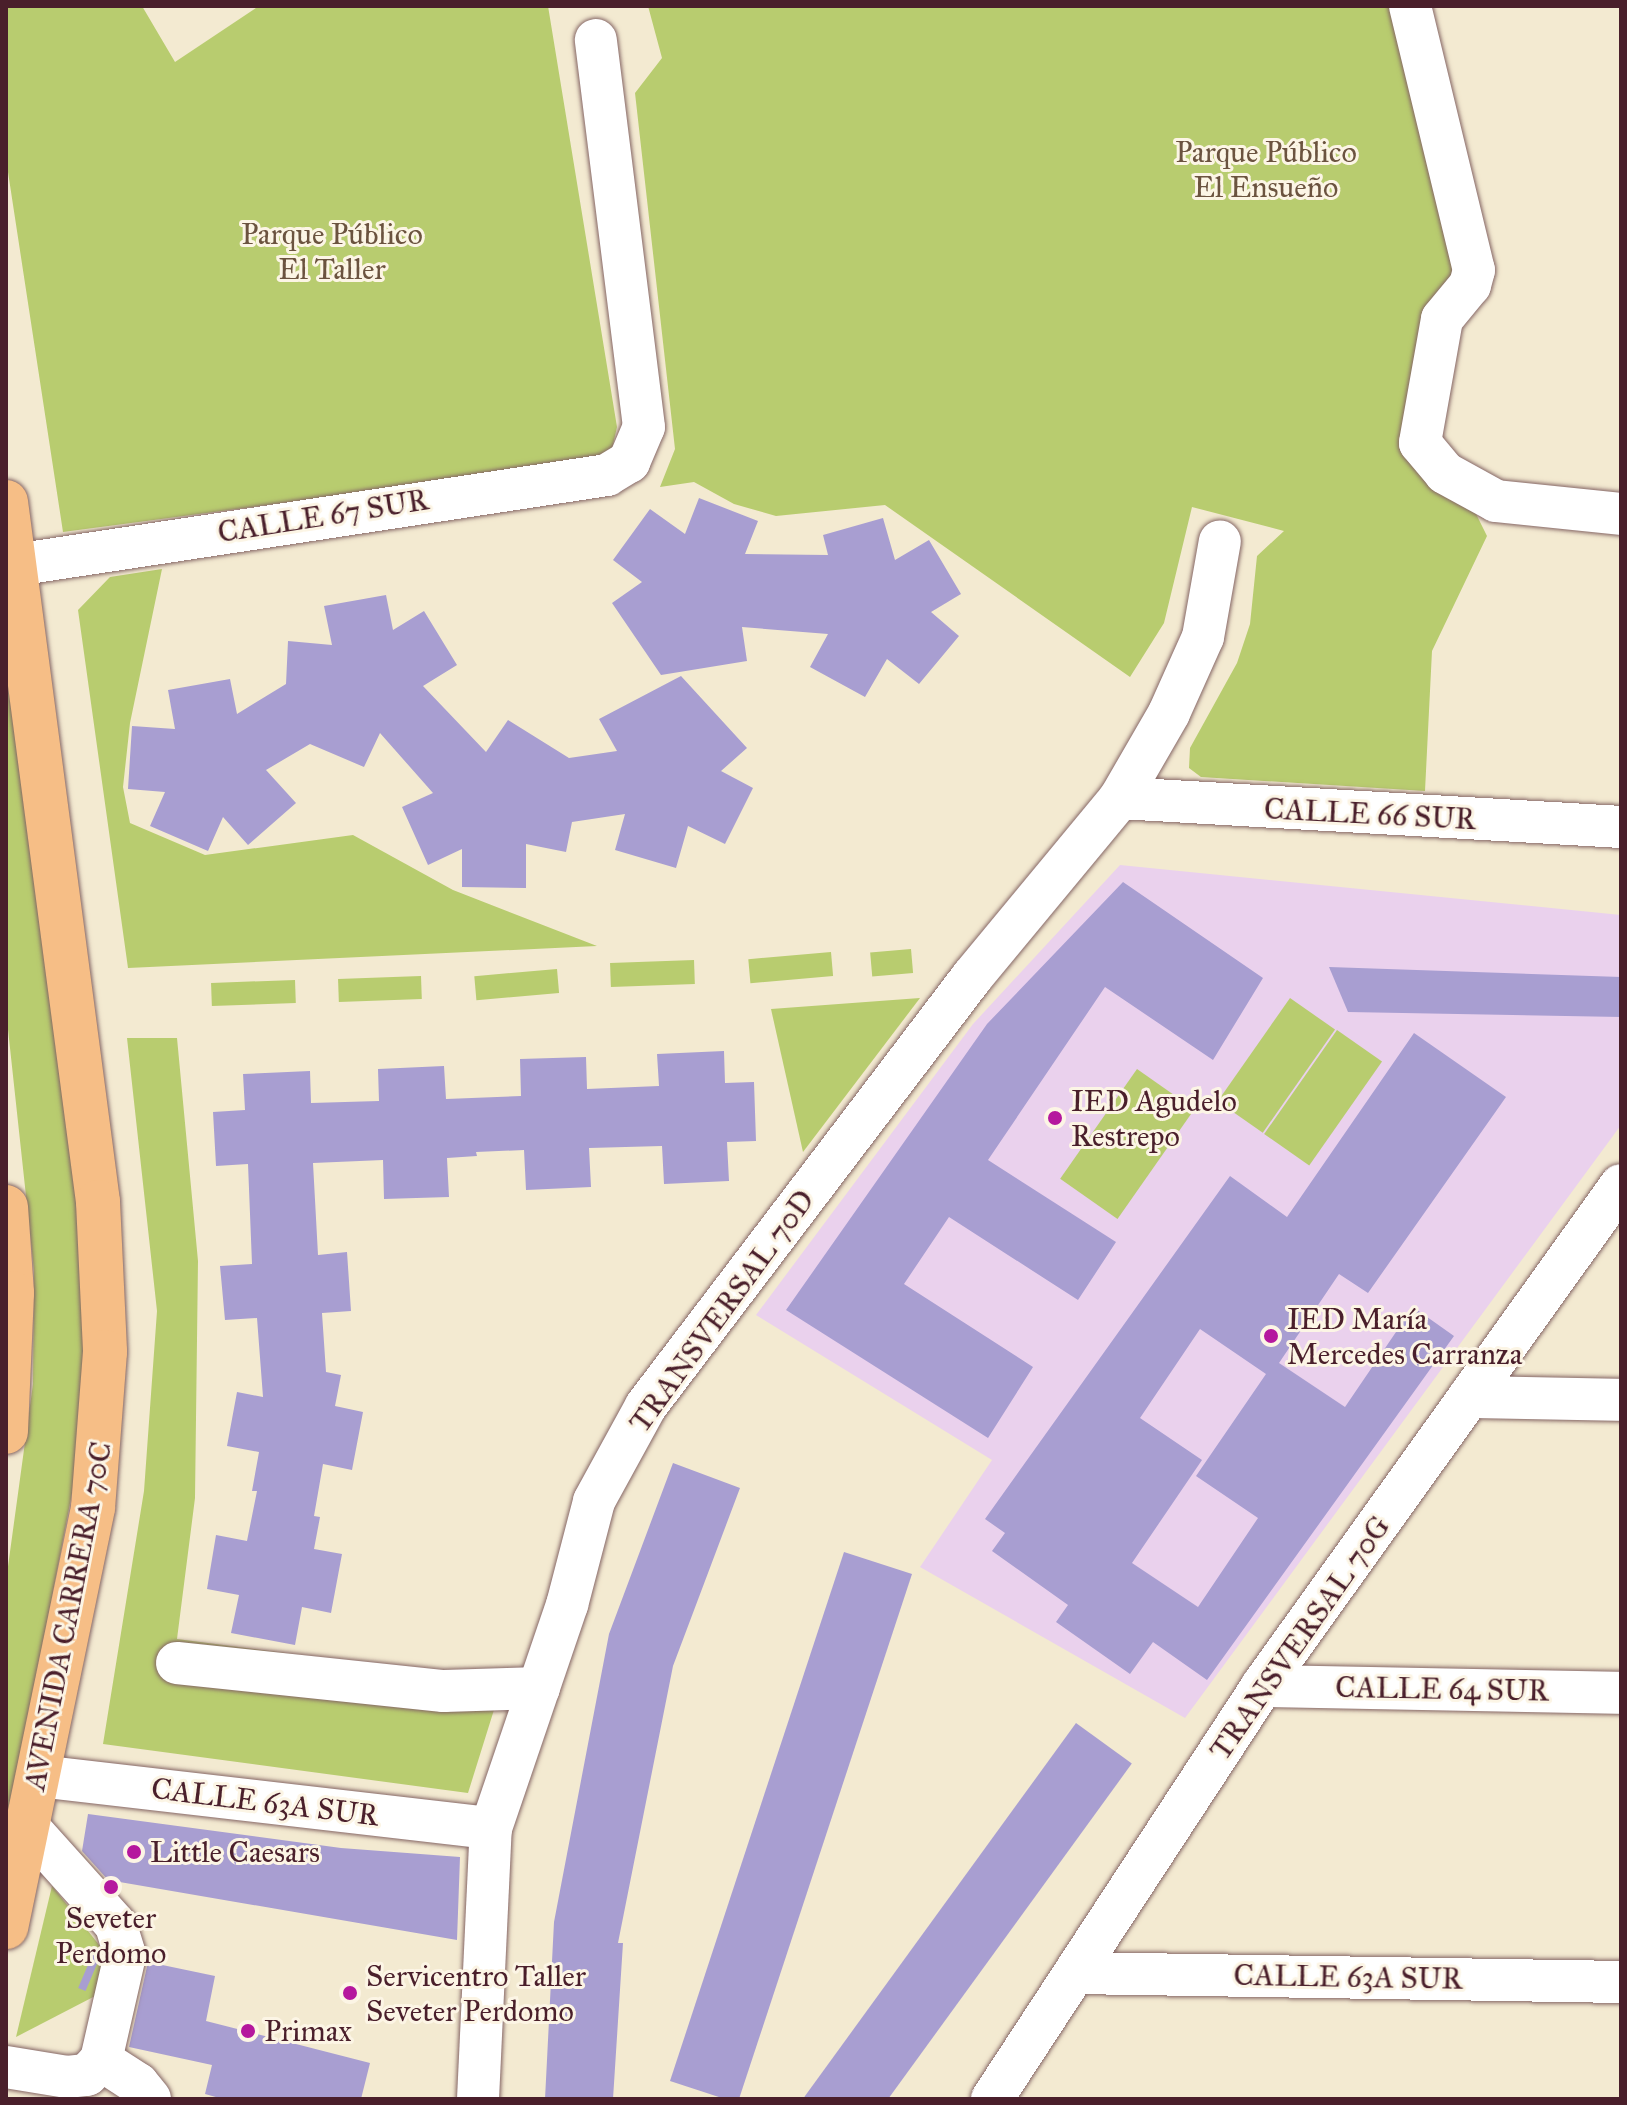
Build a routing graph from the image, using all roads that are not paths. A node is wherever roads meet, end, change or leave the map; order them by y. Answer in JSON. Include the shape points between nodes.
{"nodes":[{"id":1,"x":1410,"y":6,"type":"edge"},
{"id":2,"x":596,"y":40,"type":"dead end"},
{"id":3,"x":6,"y":502,"type":"edge"},
{"id":4,"x":1621,"y":514,"type":"edge"},
{"id":5,"x":1220,"y":541,"type":"dead end"},
{"id":6,"x":15,"y":565,"type":"junction"},
{"id":7,"x":1120,"y":798,"type":"junction"},
{"id":8,"x":1621,"y":827,"type":"edge"},
{"id":9,"x":1621,"y":1185,"type":"edge"},
{"id":10,"x":6,"y":1207,"type":"edge"},
{"id":11,"x":1469,"y":1397,"type":"junction"},
{"id":12,"x":1621,"y":1400,"type":"edge"},
{"id":13,"x":6,"y":1432,"type":"edge"},
{"id":14,"x":177,"y":1663,"type":"dead end"},
{"id":15,"x":1262,"y":1686,"type":"junction"},
{"id":16,"x":539,"y":1688,"type":"junction"},
{"id":17,"x":1621,"y":1693,"type":"edge"},
{"id":18,"x":39,"y":1776,"type":"junction"},
{"id":19,"x":28,"y":1827,"type":"junction"},
{"id":20,"x":491,"y":1828,"type":"junction"},
{"id":21,"x":6,"y":1927,"type":"edge"},
{"id":22,"x":1075,"y":1973,"type":"junction"},
{"id":23,"x":1621,"y":1982,"type":"edge"},
{"id":24,"x":101,"y":2060,"type":"junction"},
{"id":25,"x":6,"y":2067,"type":"edge"},
{"id":26,"x":150,"y":2099,"type":"edge"},
{"id":27,"x":478,"y":2099,"type":"edge"},
{"id":28,"x":992,"y":2099,"type":"edge"}],
"edges":[{"from":1,"to":4,"type":"street","via":[[1474,270],[1470,285],[1442,319],[1420,443],[1445,473],[1496,501]]},
{"from":2,"to":6,"type":"street","name":"CALLE 67 SUR","via":[[644,427],[629,462],[607,475]]},
{"from":3,"to":6,"type":"main road","name":"AVENIDA CARRERA 70C"},
{"from":5,"to":7,"type":"street","name":"TRANSVERSAL 70D","via":[[1203,637],[1169,713]]},
{"from":6,"to":18,"type":"main road","name":"AVENIDA CARRERA 70C","via":[[104,1281],[103,1431],[72,1628]]},
{"from":7,"to":8,"type":"street","name":"CALLE 66 SUR"},
{"from":7,"to":16,"type":"street","name":"TRANSVERSAL 70D","via":[[972,977],[646,1406],[594,1501]]},
{"from":9,"to":11,"type":"street","name":"TRANSVERSAL 70G"},
{"from":10,"to":13,"type":"main road","via":[[12,1293]]},
{"from":11,"to":12,"type":"street"},
{"from":11,"to":15,"type":"street","name":"TRANSVERSAL 70G"},
{"from":14,"to":16,"type":"street","via":[[444,1691]]},
{"from":15,"to":17,"type":"street","name":"CALLE 64 SUR"},
{"from":15,"to":22,"type":"street","name":"TRANSVERSAL 70G"},
{"from":16,"to":20,"type":"street","name":"TRANSVERSAL 70D"},
{"from":18,"to":19,"type":"main road","name":"AVENIDA CARRERA 70C"},
{"from":18,"to":20,"type":"street","name":"CALLE 63A SUR"},
{"from":19,"to":21,"type":"main road","name":"AVENIDA CARRERA 70C"},
{"from":19,"to":24,"type":"street","via":[[116,1925],[120,1937],[125,1955]]},
{"from":20,"to":27,"type":"street","name":"TRANSVERSAL 70D"},
{"from":22,"to":23,"type":"street","name":"CALLE 63A SUR"},
{"from":22,"to":28,"type":"street","name":"TRANSVERSAL 70G"},
{"from":24,"to":25,"type":"street","via":[[87,2075],[67,2077]]},
{"from":24,"to":26,"type":"street","via":[[138,2084]]}]}
